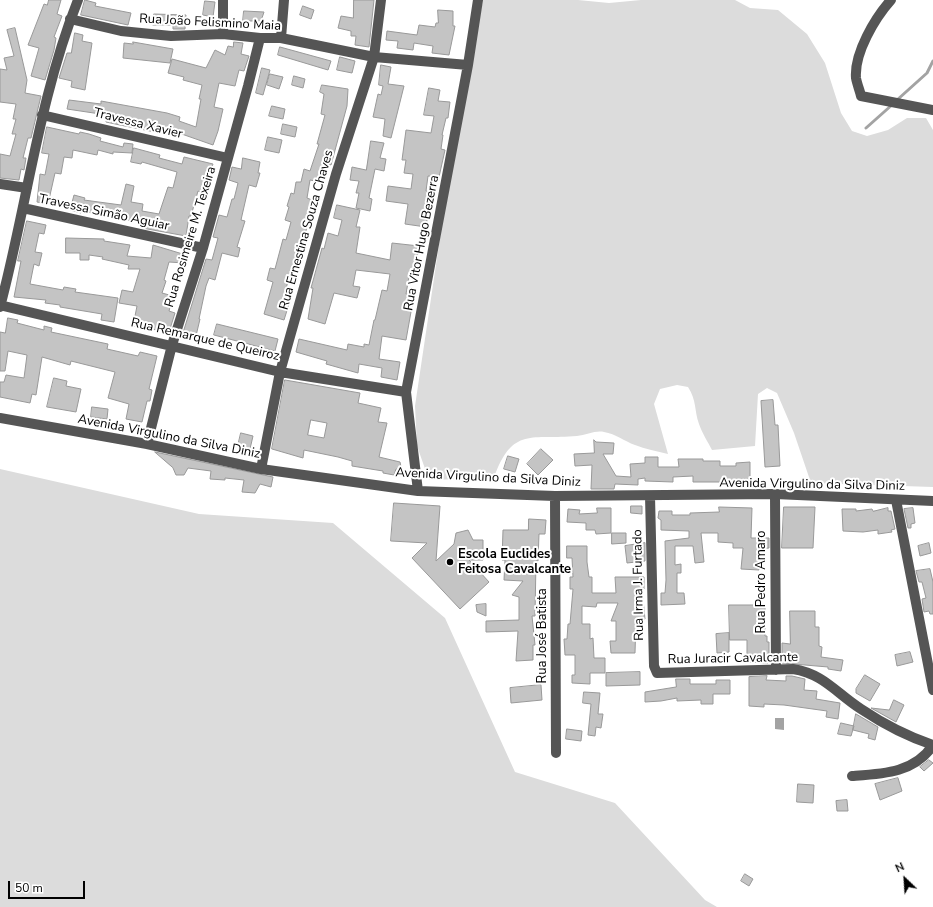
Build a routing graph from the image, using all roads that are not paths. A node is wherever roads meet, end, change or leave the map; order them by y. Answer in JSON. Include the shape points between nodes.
{"nodes":[{"id":1,"x":78,"y":0,"type":"edge"},
{"id":2,"x":223,"y":0,"type":"edge"},
{"id":3,"x":284,"y":0,"type":"edge"},
{"id":4,"x":381,"y":0,"type":"edge"},
{"id":5,"x":478,"y":0,"type":"edge"},
{"id":6,"x":891,"y":0,"type":"edge"},
{"id":7,"x":70,"y":19,"type":"junction"},
{"id":8,"x":222,"y":34,"type":"junction"},
{"id":9,"x":260,"y":38,"type":"junction"},
{"id":10,"x":281,"y":38,"type":"junction"},
{"id":11,"x":374,"y":57,"type":"junction"},
{"id":12,"x":468,"y":65,"type":"junction"},
{"id":13,"x":933,"y":110,"type":"edge"},
{"id":14,"x":42,"y":115,"type":"junction"},
{"id":15,"x":228,"y":158,"type":"junction"},
{"id":16,"x":0,"y":184,"type":"edge"},
{"id":17,"x":27,"y":188,"type":"junction"},
{"id":18,"x":23,"y":208,"type":"junction"},
{"id":19,"x":203,"y":248,"type":"junction"},
{"id":20,"x":0,"y":306,"type":"edge"},
{"id":21,"x":172,"y":345,"type":"junction"},
{"id":22,"x":280,"y":372,"type":"junction"},
{"id":23,"x":406,"y":392,"type":"junction"},
{"id":24,"x":0,"y":418,"type":"edge"},
{"id":25,"x":147,"y":444,"type":"junction"},
{"id":26,"x":261,"y":469,"type":"junction"},
{"id":27,"x":418,"y":491,"type":"junction"},
{"id":28,"x":775,"y":494,"type":"junction"},
{"id":29,"x":555,"y":496,"type":"junction"},
{"id":30,"x":650,"y":496,"type":"junction"},
{"id":31,"x":896,"y":500,"type":"junction"},
{"id":32,"x":933,"y":501,"type":"edge"},
{"id":33,"x":776,"y":670,"type":"junction"},
{"id":34,"x":657,"y":674,"type":"joint"},
{"id":35,"x":933,"y":690,"type":"edge"},
{"id":36,"x":933,"y":745,"type":"edge"},
{"id":37,"x":556,"y":752,"type":"dead end"},
{"id":38,"x":852,"y":776,"type":"dead end"}],
"edges":[{"from":1,"to":7,"type":"street"},
{"from":2,"to":8,"type":"street"},
{"from":3,"to":10,"type":"street"},
{"from":4,"to":11,"type":"street","name":"Rua Ernestina Souza Chaves"},
{"from":5,"to":12,"type":"street","name":"Rua Vitor Hugo Bezerra"},
{"from":6,"to":13,"type":"street","via":[[880,12],[859,54],[856,78],[861,96]]},
{"from":7,"to":8,"type":"street","name":"Rua João Felismino Maia","via":[[128,32],[171,36]]},
{"from":7,"to":14,"type":"street"},
{"from":8,"to":9,"type":"street","name":"Rua João Felismino Maia"},
{"from":9,"to":10,"type":"street","name":"Rua João Felismino Maia"},
{"from":9,"to":15,"type":"street","name":"Rua Rosimeire M. Texeira"},
{"from":10,"to":11,"type":"street","name":"Rua João Felismino Maia"},
{"from":11,"to":12,"type":"street","name":"Rua João Felismino Maia"},
{"from":11,"to":22,"type":"street","name":"Rua Ernestina Souza Chaves","via":[[336,174]]},
{"from":12,"to":23,"type":"street","name":"Rua Vitor Hugo Bezerra"},
{"from":14,"to":15,"type":"street","name":"Travessa Xavier"},
{"from":14,"to":17,"type":"street"},
{"from":15,"to":19,"type":"street","name":"Rua Rosimeire M. Texeira"},
{"from":16,"to":17,"type":"street"},
{"from":17,"to":18,"type":"street"},
{"from":18,"to":19,"type":"street","name":"Travessa Simão Aguiar"},
{"from":18,"to":20,"type":"street"},
{"from":19,"to":21,"type":"street","name":"Rua Rosimeire M. Texeira"},
{"from":20,"to":21,"type":"street","name":"Rua Remarque de Queiroz"},
{"from":21,"to":22,"type":"street","name":"Rua Remarque de Queiroz"},
{"from":21,"to":25,"type":"street","name":"Rua Rosimeire M. Texeira"},
{"from":22,"to":23,"type":"street","name":"Rua Remarque de Queiroz"},
{"from":22,"to":26,"type":"street","name":"Rua Ernestina Souza Chaves"},
{"from":23,"to":27,"type":"street","name":"Rua Vitor Hugo Bezerra"},
{"from":24,"to":25,"type":"street","name":"Avenida Virgulino da Silva Diniz"},
{"from":25,"to":26,"type":"street","name":"Avenida Virgulino da Silva Diniz"},
{"from":26,"to":27,"type":"street","name":"Avenida Virgulino da Silva Diniz"},
{"from":27,"to":29,"type":"street","name":"Avenida Virgulino da Silva Diniz"},
{"from":28,"to":30,"type":"street","name":"Avenida Virgulino da Silva Diniz"},
{"from":28,"to":31,"type":"street","name":"Avenida Virgulino da Silva Diniz"},
{"from":28,"to":33,"type":"street","name":"Rua Pedro Amaro"},
{"from":29,"to":30,"type":"street","name":"Avenida Virgulino da Silva Diniz"},
{"from":29,"to":37,"type":"street","name":"Rua José Batista"},
{"from":30,"to":34,"type":"street","name":"Rua Irma J. Furtado","via":[[654,666]]},
{"from":31,"to":32,"type":"street","name":"Avenida Virgulino da Silva Diniz"},
{"from":31,"to":35,"type":"street"},
{"from":33,"to":34,"type":"street","name":"Rua Juracir Cavalcante"},
{"from":33,"to":36,"type":"street","name":"Rua Juracir Cavalcante","via":[[793,669],[808,672],[872,715]]},
{"from":36,"to":38,"type":"street","via":[[927,755],[905,769]]}]}
